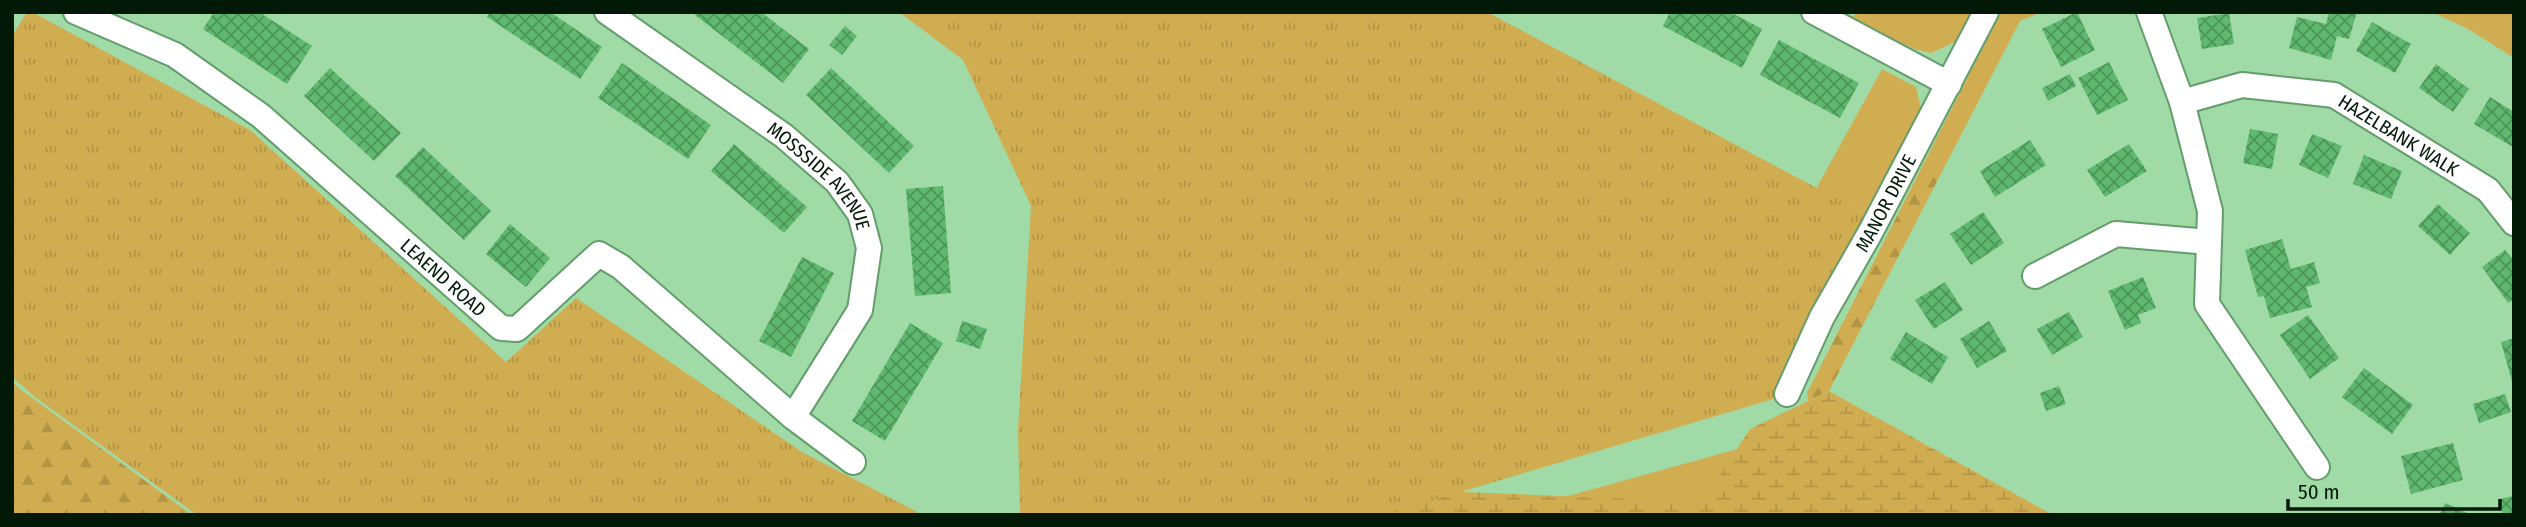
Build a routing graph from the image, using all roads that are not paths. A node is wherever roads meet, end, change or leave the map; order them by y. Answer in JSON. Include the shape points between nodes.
{"nodes":[{"id":1,"x":76,"y":12,"type":"edge"},
{"id":2,"x":607,"y":12,"type":"edge"},
{"id":3,"x":1814,"y":12,"type":"edge"},
{"id":4,"x":1986,"y":12,"type":"edge"},
{"id":5,"x":2149,"y":12,"type":"edge"},
{"id":6,"x":1949,"y":84,"type":"junction"},
{"id":7,"x":2182,"y":102,"type":"junction"},
{"id":8,"x":2514,"y":223,"type":"edge"},
{"id":9,"x":2209,"y":242,"type":"junction"},
{"id":10,"x":2035,"y":276,"type":"dead end"},
{"id":11,"x":1787,"y":394,"type":"dead end"},
{"id":12,"x":793,"y":417,"type":"junction"},
{"id":13,"x":853,"y":463,"type":"dead end"},
{"id":14,"x":2317,"y":467,"type":"dead end"}],
"edges":[{"from":1,"to":12,"type":"street","name":"LEAEND ROAD","via":[[175,55],[261,116],[501,328],[517,329],[599,254],[621,267]]},
{"from":2,"to":12,"type":"street","name":"MOSSSIDE AVENUE","via":[[784,136],[837,182],[860,214],[869,248],[860,310]]},
{"from":3,"to":6,"type":"street"},
{"from":4,"to":6,"type":"street","name":"MANOR DRIVE"},
{"from":5,"to":7,"type":"street"},
{"from":6,"to":11,"type":"street","name":"MANOR DRIVE","via":[[1822,317]]},
{"from":7,"to":8,"type":"street","name":"HAZELBANK WALK","via":[[2242,85],[2334,95],[2488,190]]},
{"from":7,"to":9,"type":"street","via":[[2210,211]]},
{"from":9,"to":10,"type":"street","via":[[2116,234]]},
{"from":9,"to":14,"type":"street","via":[[2207,304]]},
{"from":12,"to":13,"type":"street"}]}
